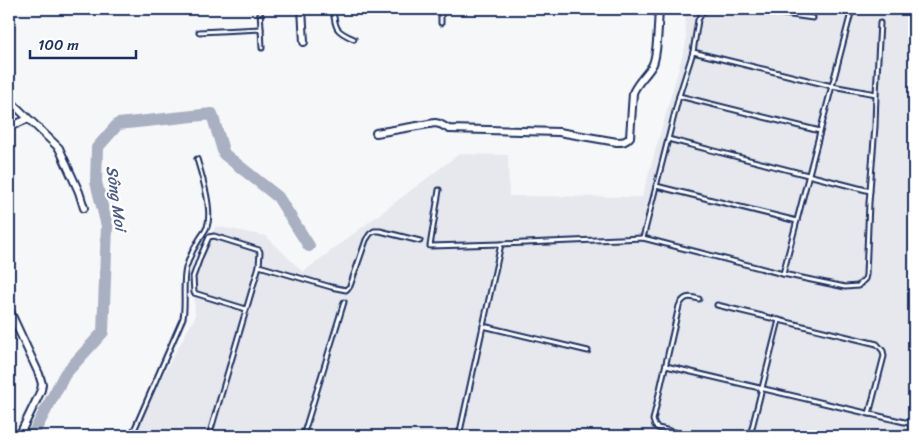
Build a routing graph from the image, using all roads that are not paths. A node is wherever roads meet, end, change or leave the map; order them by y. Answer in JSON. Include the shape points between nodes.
{"nodes":[{"id":1,"x":260,"y":9,"type":"edge"},
{"id":2,"x":302,"y":9,"type":"edge"},
{"id":3,"x":334,"y":9,"type":"edge"},
{"id":4,"x":441,"y":9,"type":"edge"},
{"id":5,"x":659,"y":9,"type":"edge"},
{"id":6,"x":706,"y":9,"type":"edge"},
{"id":7,"x":748,"y":9,"type":"edge"},
{"id":8,"x":852,"y":9,"type":"edge"},
{"id":9,"x":813,"y":18,"type":"dead end"},
{"id":10,"x":441,"y":23,"type":"dead end"},
{"id":11,"x":880,"y":23,"type":"dead end"},
{"id":12,"x":261,"y":29,"type":"junction"},
{"id":13,"x":199,"y":32,"type":"dead end"},
{"id":14,"x":354,"y":39,"type":"dead end"},
{"id":15,"x":304,"y":42,"type":"dead end"},
{"id":16,"x":262,"y":48,"type":"dead end"},
{"id":17,"x":693,"y":52,"type":"junction"},
{"id":18,"x":832,"y":86,"type":"junction"},
{"id":19,"x":876,"y":94,"type":"junction"},
{"id":20,"x":679,"y":96,"type":"junction"},
{"id":21,"x":9,"y":100,"type":"edge"},
{"id":22,"x":28,"y":119,"type":"junction"},
{"id":23,"x":9,"y":127,"type":"edge"},
{"id":24,"x":820,"y":131,"type":"junction"},
{"id":25,"x":376,"y":133,"type":"dead end"},
{"id":26,"x":668,"y":139,"type":"junction"},
{"id":27,"x":197,"y":159,"type":"dead end"},
{"id":28,"x":808,"y":176,"type":"junction"},
{"id":29,"x":656,"y":186,"type":"junction"},
{"id":30,"x":439,"y":190,"type":"dead end"},
{"id":31,"x":870,"y":191,"type":"junction"},
{"id":32,"x":84,"y":208,"type":"dead end"},
{"id":33,"x":797,"y":221,"type":"junction"},
{"id":34,"x":643,"y":238,"type":"junction"},
{"id":35,"x":420,"y":241,"type":"dead end"},
{"id":36,"x":500,"y":244,"type":"junction"},
{"id":37,"x":259,"y":266,"type":"junction"},
{"id":38,"x":783,"y":274,"type":"junction"},
{"id":39,"x":699,"y":299,"type":"dead end"},
{"id":40,"x":344,"y":302,"type":"dead end"},
{"id":41,"x":717,"y":305,"type":"dead end"},
{"id":42,"x":9,"y":309,"type":"edge"},
{"id":43,"x":246,"y":309,"type":"junction"},
{"id":44,"x":779,"y":320,"type":"junction"},
{"id":45,"x":483,"y":326,"type":"junction"},
{"id":46,"x":588,"y":351,"type":"dead end"},
{"id":47,"x":666,"y":366,"type":"junction"},
{"id":48,"x":762,"y":389,"type":"junction"},
{"id":49,"x":869,"y":414,"type":"junction"},
{"id":50,"x":914,"y":424,"type":"edge"},
{"id":51,"x":19,"y":436,"type":"edge"},
{"id":52,"x":129,"y":436,"type":"edge"},
{"id":53,"x":209,"y":436,"type":"edge"},
{"id":54,"x":303,"y":436,"type":"edge"},
{"id":55,"x":459,"y":436,"type":"edge"},
{"id":56,"x":690,"y":436,"type":"edge"},
{"id":57,"x":750,"y":436,"type":"edge"},
{"id":58,"x":912,"y":436,"type":"edge"}],
"edges":[{"from":1,"to":12,"type":"lane"},
{"from":2,"to":15,"type":"street"},
{"from":3,"to":14,"type":"lane","via":[[335,26]]},
{"from":4,"to":10,"type":"lane"},
{"from":5,"to":25,"type":"street","via":[[655,57],[633,93],[630,137],[624,142],[559,132],[449,129],[435,123]]},
{"from":6,"to":17,"type":"lane","via":[[698,20]]},
{"from":7,"to":9,"type":"lane"},
{"from":8,"to":18,"type":"lane"},
{"from":11,"to":19,"type":"lane"},
{"from":12,"to":13,"type":"lane"},
{"from":12,"to":16,"type":"lane"},
{"from":17,"to":18,"type":"lane"},
{"from":17,"to":20,"type":"lane"},
{"from":18,"to":19,"type":"lane"},
{"from":18,"to":24,"type":"lane"},
{"from":19,"to":31,"type":"lane"},
{"from":20,"to":24,"type":"lane"},
{"from":20,"to":26,"type":"lane"},
{"from":21,"to":22,"type":"street"},
{"from":22,"to":23,"type":"street"},
{"from":22,"to":32,"type":"street","via":[[59,148]]},
{"from":24,"to":28,"type":"lane"},
{"from":26,"to":28,"type":"lane"},
{"from":26,"to":29,"type":"lane"},
{"from":27,"to":52,"type":"lane","via":[[208,204],[208,221],[188,260],[182,318]]},
{"from":28,"to":31,"type":"lane"},
{"from":28,"to":33,"type":"lane"},
{"from":29,"to":33,"type":"lane"},
{"from":29,"to":34,"type":"lane"},
{"from":30,"to":36,"type":"lane","via":[[430,246]]},
{"from":31,"to":38,"type":"lane","via":[[866,275],[862,283],[846,287]]},
{"from":33,"to":38,"type":"lane"},
{"from":34,"to":36,"type":"lane"},
{"from":34,"to":38,"type":"lane"},
{"from":35,"to":37,"type":"lane","via":[[374,231],[366,240],[346,290]]},
{"from":36,"to":45,"type":"lane"},
{"from":37,"to":43,"type":"lane"},
{"from":37,"to":43,"type":"lane","via":[[259,250],[214,236],[209,237],[193,277],[194,293]]},
{"from":39,"to":47,"type":"lane","via":[[690,296],[679,306]]},
{"from":40,"to":54,"type":"lane"},
{"from":41,"to":44,"type":"lane"},
{"from":42,"to":51,"type":"street","via":[[42,384]]},
{"from":43,"to":53,"type":"lane"},
{"from":44,"to":48,"type":"lane"},
{"from":44,"to":49,"type":"lane","via":[[877,344],[884,356]]},
{"from":45,"to":46,"type":"lane"},
{"from":45,"to":55,"type":"lane"},
{"from":47,"to":48,"type":"lane"},
{"from":47,"to":56,"type":"lane","via":[[654,423],[663,430]]},
{"from":48,"to":49,"type":"lane"},
{"from":48,"to":57,"type":"lane"},
{"from":49,"to":50,"type":"lane"},
{"from":50,"to":58,"type":"street"}]}
